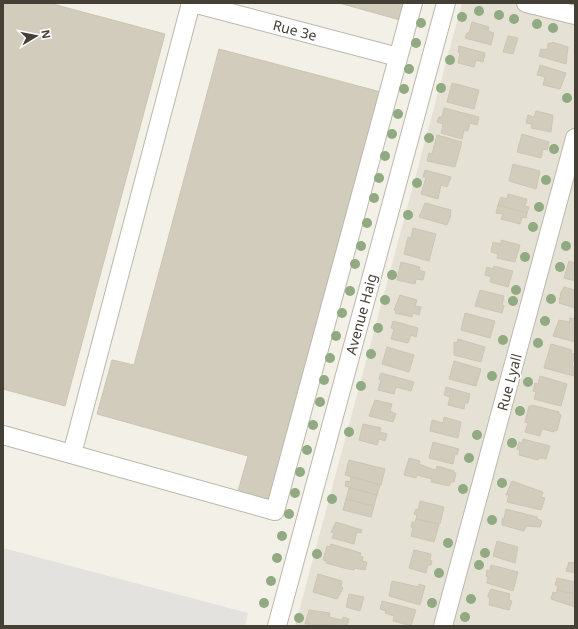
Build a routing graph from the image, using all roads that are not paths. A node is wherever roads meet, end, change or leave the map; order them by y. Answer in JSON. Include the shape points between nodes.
{"nodes":[{"id":1,"x":192,"y":3,"type":"edge"},
{"id":2,"x":413,"y":3,"type":"edge"},
{"id":3,"x":446,"y":3,"type":"edge"},
{"id":4,"x":526,"y":3,"type":"edge"},
{"id":5,"x":575,"y":15,"type":"edge"},
{"id":6,"x":398,"y":57,"type":"junction"},
{"id":7,"x":575,"y":138,"type":"edge"},
{"id":8,"x":3,"y":434,"type":"edge"},
{"id":9,"x":72,"y":454,"type":"junction"},
{"id":10,"x":277,"y":626,"type":"edge"},
{"id":11,"x":443,"y":626,"type":"edge"}],
"edges":[{"from":1,"to":6,"type":"street","name":"Rue 3e"},
{"from":1,"to":9,"type":"street"},
{"from":2,"to":6,"type":"street"},
{"from":3,"to":10,"type":"street","name":"Avenue Haig"},
{"from":4,"to":5,"type":"street"},
{"from":6,"to":9,"type":"street","via":[[275,510]]},
{"from":7,"to":11,"type":"street","name":"Rue Lyall"},
{"from":8,"to":9,"type":"street"}]}
